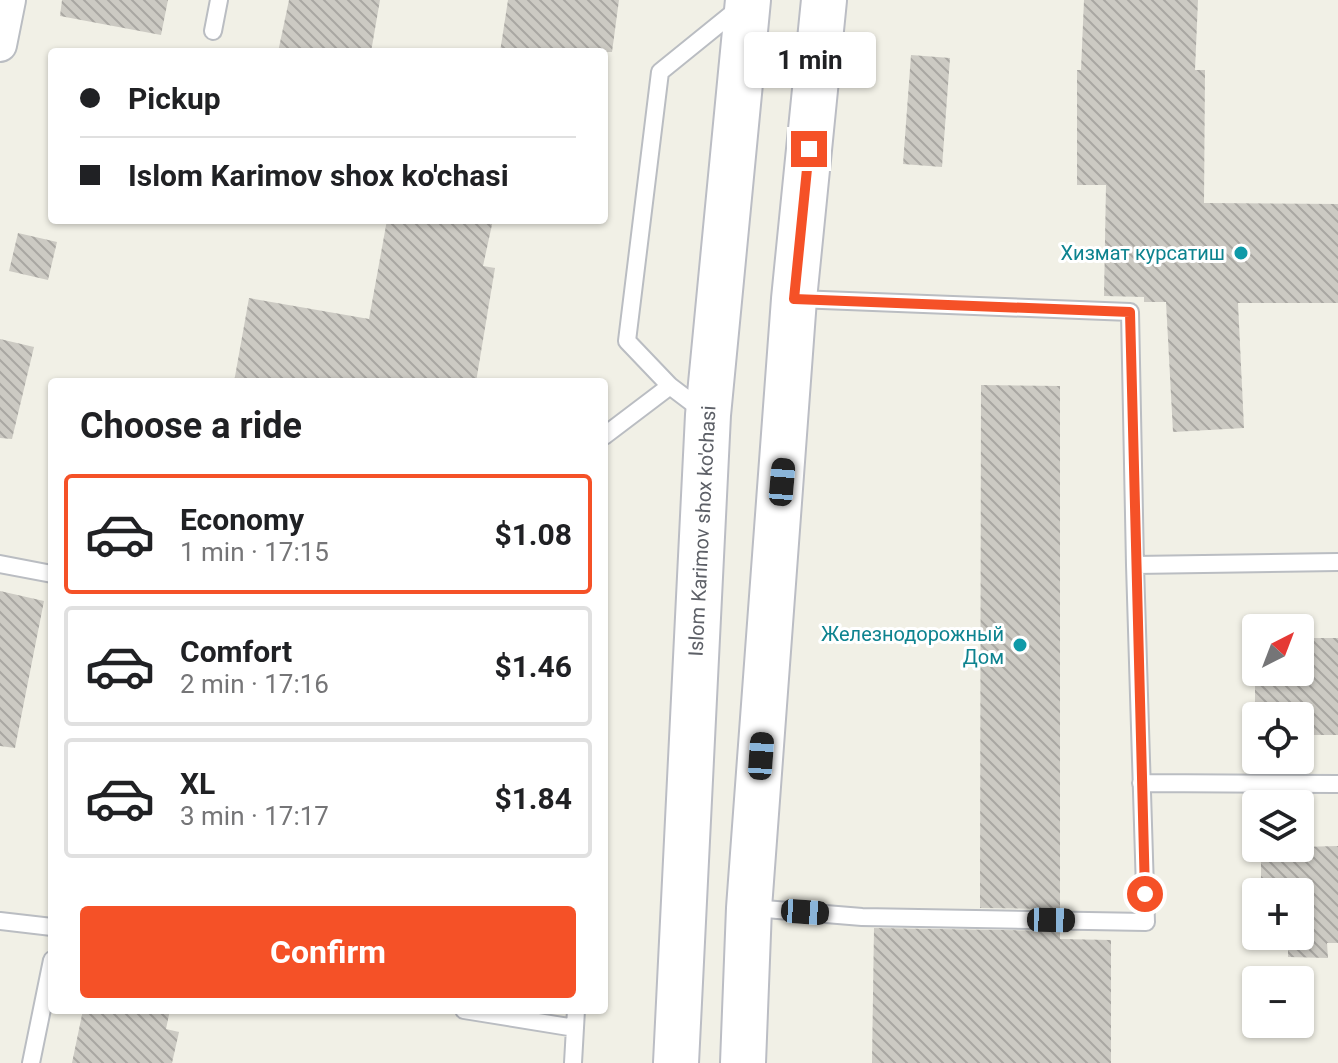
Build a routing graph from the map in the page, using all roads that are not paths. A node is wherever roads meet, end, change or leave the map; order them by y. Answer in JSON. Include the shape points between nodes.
{"nodes":[{"id":1,"x":219,"y":0,"type":"edge"},
{"id":2,"x":748,"y":0,"type":"edge"},
{"id":3,"x":824,"y":0,"type":"edge"},
{"id":4,"x":213,"y":31,"type":"dead end"},
{"id":5,"x":794,"y":299,"type":"junction"},
{"id":6,"x":670,"y":386,"type":"junction"},
{"id":7,"x":708,"y":415,"type":"junction"},
{"id":8,"x":608,"y":433,"type":"edge"},
{"id":9,"x":1338,"y":562,"type":"edge"},
{"id":10,"x":0,"y":564,"type":"edge"},
{"id":11,"x":1135,"y":565,"type":"junction"},
{"id":12,"x":48,"y":573,"type":"edge"},
{"id":13,"x":1141,"y":783,"type":"junction"},
{"id":14,"x":1338,"y":784,"type":"edge"},
{"id":15,"x":749,"y":908,"type":"junction"},
{"id":16,"x":0,"y":921,"type":"edge"},
{"id":17,"x":48,"y":927,"type":"edge"},
{"id":18,"x":48,"y":980,"type":"edge"},
{"id":19,"x":489,"y":1014,"type":"edge"},
{"id":20,"x":576,"y":1014,"type":"edge"},
{"id":21,"x":575,"y":1028,"type":"junction"},
{"id":22,"x":31,"y":1063,"type":"edge"},
{"id":23,"x":573,"y":1063,"type":"edge"},
{"id":24,"x":676,"y":1063,"type":"edge"},
{"id":25,"x":743,"y":1063,"type":"edge"}],
"edges":[{"from":1,"to":4,"type":"lane"},
{"from":2,"to":6,"type":"lane","via":[[660,72],[627,341]]},
{"from":2,"to":7,"type":"main road","name":"Islom Karimov shox ko'chasi"},
{"from":3,"to":5,"type":"main road"},
{"from":5,"to":11,"type":"lane","via":[[1130,312]]},
{"from":5,"to":15,"type":"main road"},
{"from":6,"to":7,"type":"lane"},
{"from":6,"to":8,"type":"lane"},
{"from":7,"to":24,"type":"main road","name":"Islom Karimov shox ko'chasi"},
{"from":9,"to":11,"type":"lane"},
{"from":10,"to":12,"type":"lane"},
{"from":11,"to":13,"type":"lane"},
{"from":13,"to":14,"type":"lane"},
{"from":13,"to":15,"type":"lane","via":[[1146,922],[862,917]]},
{"from":15,"to":25,"type":"main road"},
{"from":16,"to":17,"type":"lane"},
{"from":18,"to":22,"type":"lane"},
{"from":19,"to":21,"type":"lane"},
{"from":20,"to":21,"type":"lane"},
{"from":21,"to":23,"type":"lane"}]}
